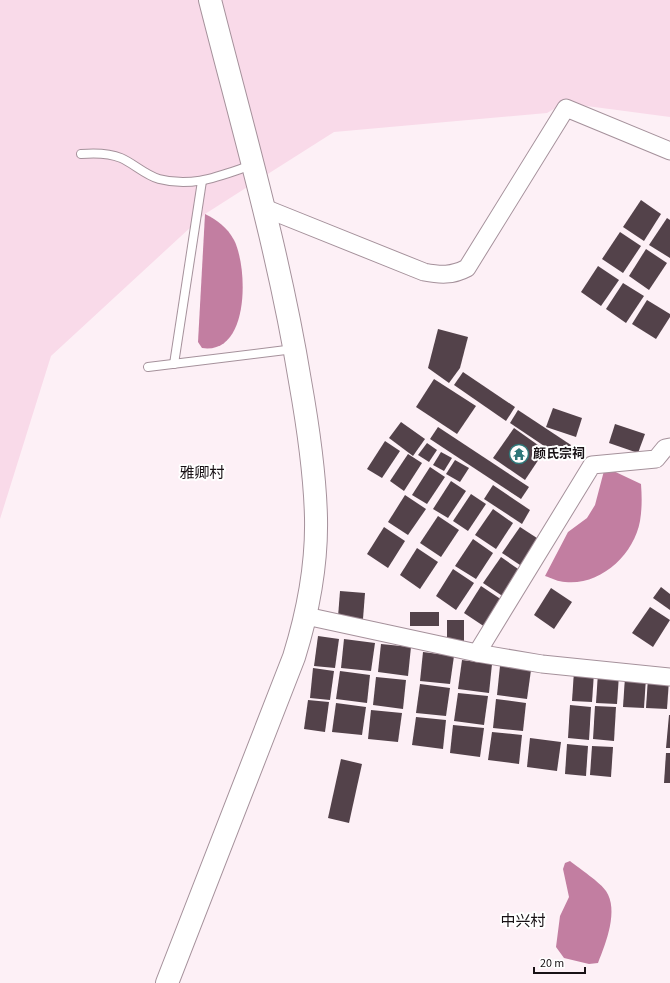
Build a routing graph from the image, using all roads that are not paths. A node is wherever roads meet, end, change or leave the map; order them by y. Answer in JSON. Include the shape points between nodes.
{"nodes":[{"id":1,"x":210,"y":0,"type":"edge"},
{"id":2,"x":670,"y":151,"type":"edge"},
{"id":3,"x":81,"y":154,"type":"dead end"},
{"id":4,"x":252,"y":165,"type":"junction"},
{"id":5,"x":202,"y":181,"type":"junction"},
{"id":6,"x":262,"y":207,"type":"junction"},
{"id":7,"x":295,"y":349,"type":"junction"},
{"id":8,"x":174,"y":364,"type":"junction"},
{"id":9,"x":148,"y":367,"type":"dead end"},
{"id":10,"x":670,"y":448,"type":"edge"},
{"id":11,"x":306,"y":616,"type":"junction"},
{"id":12,"x":477,"y":653,"type":"junction"},
{"id":13,"x":670,"y":678,"type":"edge"},
{"id":14,"x":167,"y":983,"type":"edge"}],
"edges":[{"from":1,"to":4,"type":"main road"},
{"from":2,"to":6,"type":"street","via":[[566,108],[467,268],[458,273],[441,275],[424,272]]},
{"from":3,"to":5,"type":"lane","via":[[96,153],[119,157],[157,178],[180,183]]},
{"from":4,"to":5,"type":"lane"},
{"from":4,"to":6,"type":"main road"},
{"from":5,"to":8,"type":"lane"},
{"from":6,"to":7,"type":"main road","via":[[283,288]]},
{"from":7,"to":8,"type":"lane"},
{"from":7,"to":11,"type":"main road","via":[[309,432],[316,518],[313,572]]},
{"from":8,"to":9,"type":"lane"},
{"from":10,"to":12,"type":"street","via":[[665,448],[656,460],[592,465]]},
{"from":11,"to":12,"type":"street"},
{"from":11,"to":14,"type":"main road","via":[[294,657]]},
{"from":12,"to":13,"type":"street","via":[[542,664]]}]}
